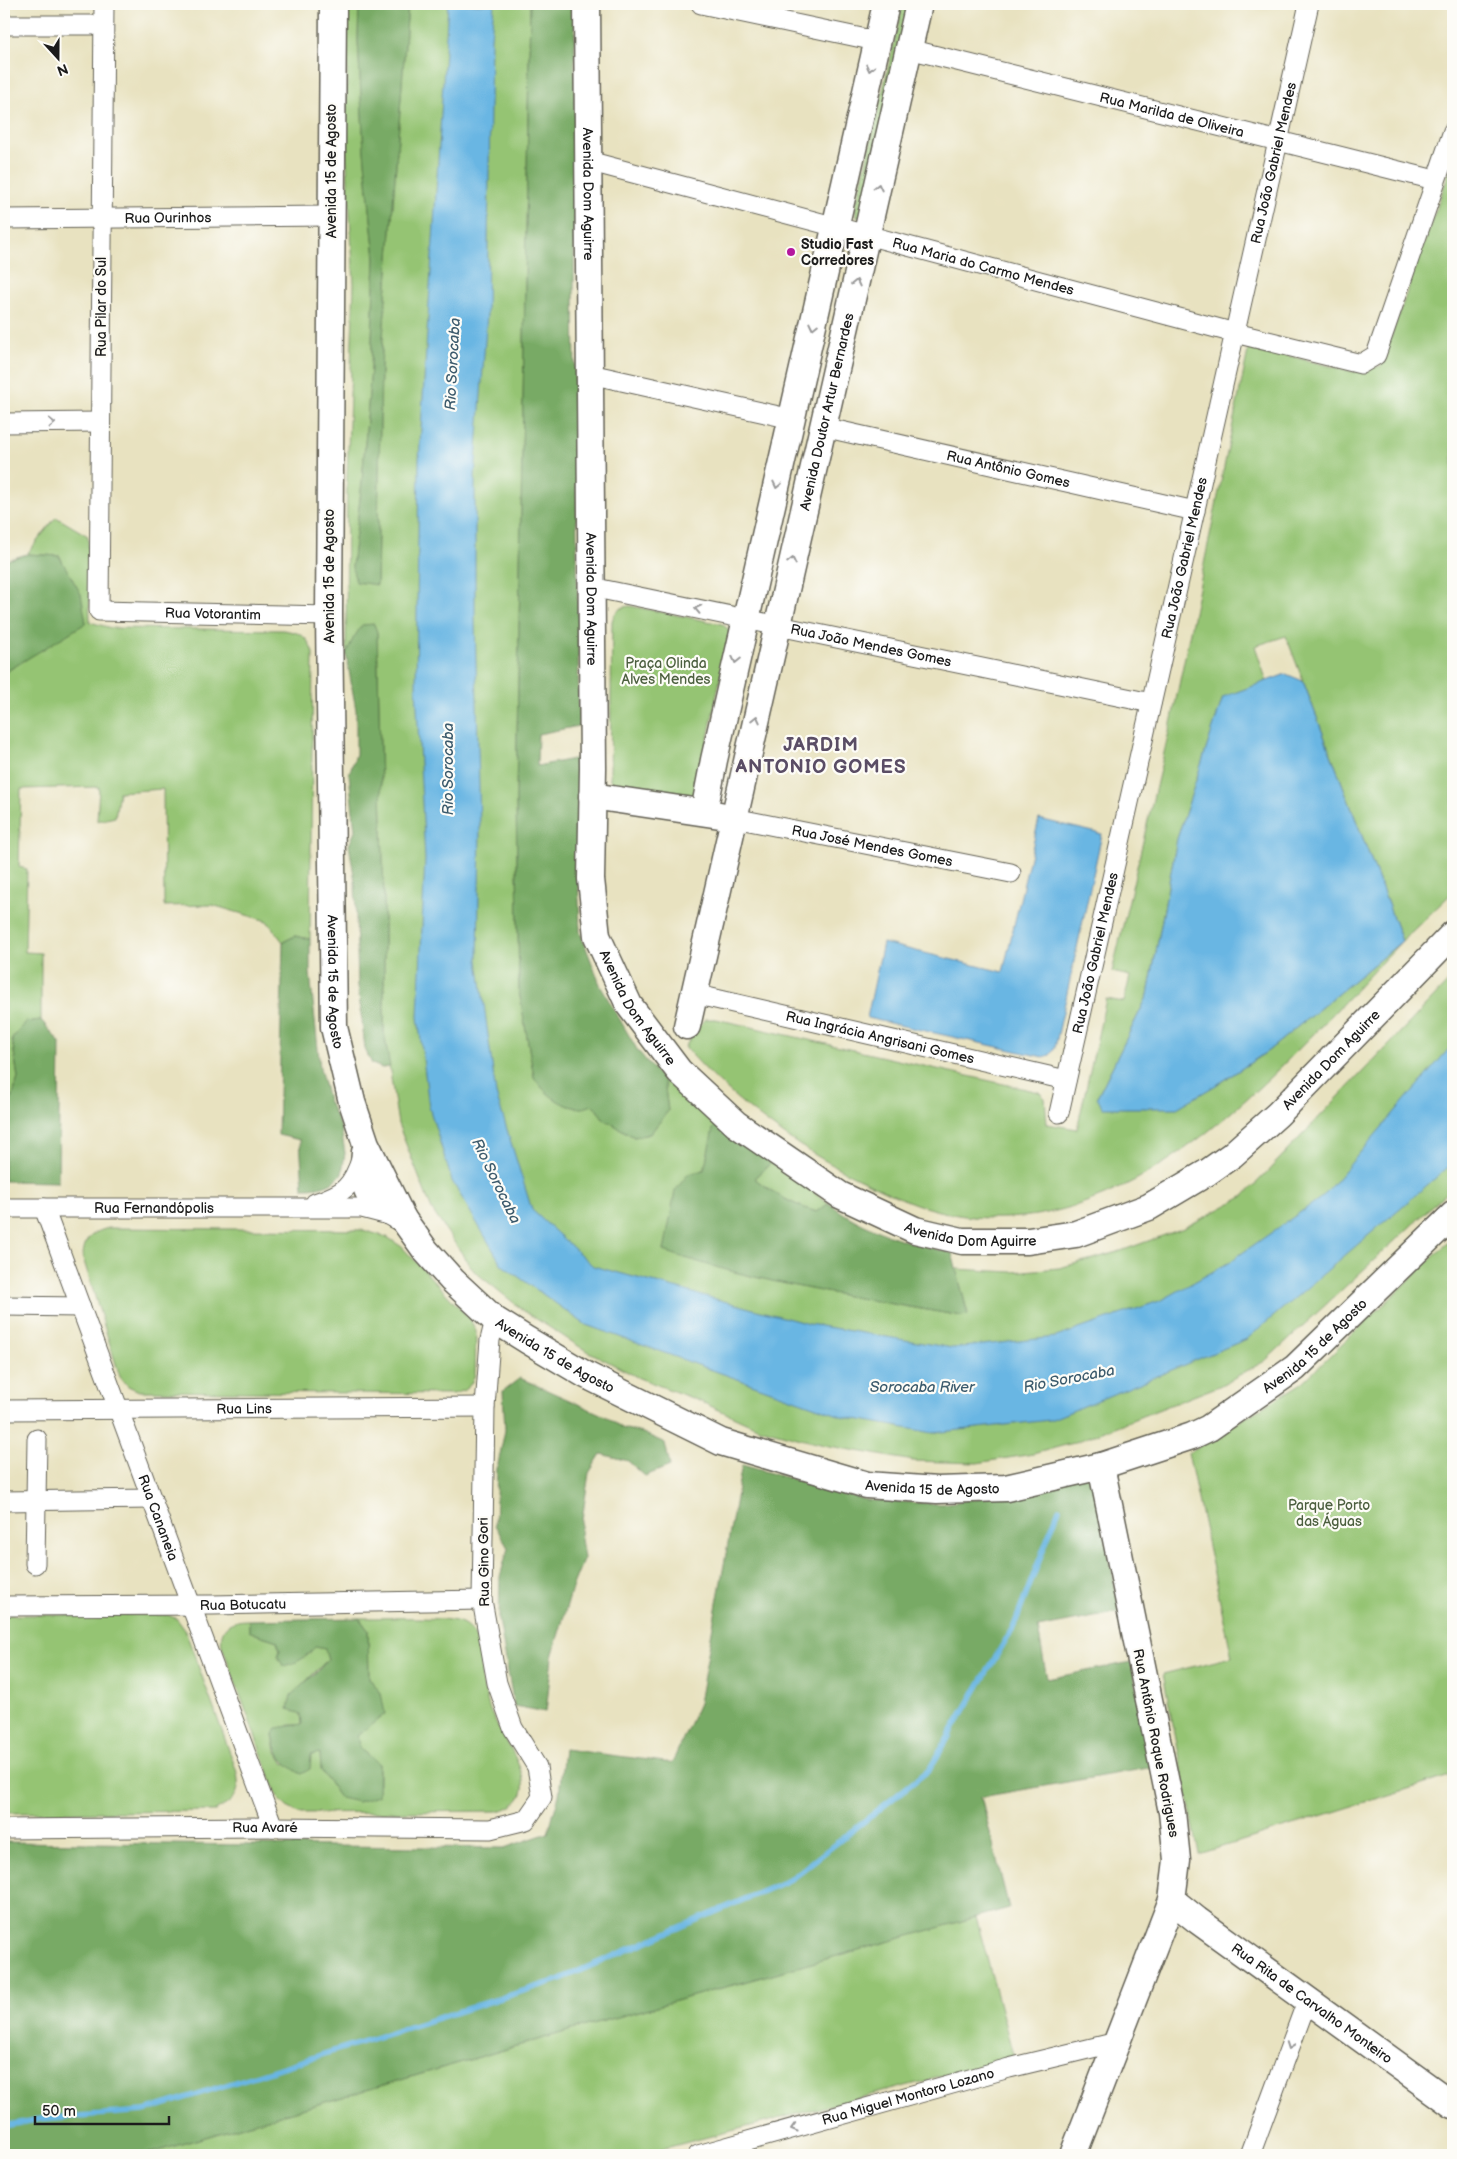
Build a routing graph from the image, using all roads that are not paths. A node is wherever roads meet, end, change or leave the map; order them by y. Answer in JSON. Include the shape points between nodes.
{"nodes":[{"id":1,"x":104,"y":4,"type":"edge"},
{"id":2,"x":333,"y":4,"type":"edge"},
{"id":3,"x":587,"y":4,"type":"edge"},
{"id":4,"x":702,"y":4,"type":"edge"},
{"id":5,"x":886,"y":4,"type":"edge"},
{"id":6,"x":919,"y":4,"type":"edge"},
{"id":7,"x":1309,"y":4,"type":"edge"},
{"id":8,"x":103,"y":24,"type":"junction"},
{"id":9,"x":4,"y":25,"type":"edge"},
{"id":10,"x":876,"y":41,"type":"junction"},
{"id":11,"x":909,"y":49,"type":"junction"},
{"id":12,"x":1453,"y":131,"type":"edge"},
{"id":13,"x":1278,"y":141,"type":"junction"},
{"id":14,"x":588,"y":161,"type":"junction"},
{"id":15,"x":1436,"y":180,"type":"junction"},
{"id":16,"x":331,"y":216,"type":"junction"},
{"id":17,"x":102,"y":218,"type":"junction"},
{"id":18,"x":4,"y":220,"type":"edge"},
{"id":19,"x":836,"y":228,"type":"junction"},
{"id":20,"x":867,"y":235,"type":"junction"},
{"id":21,"x":1235,"y":333,"type":"junction"},
{"id":22,"x":590,"y":374,"type":"junction"},
{"id":23,"x":792,"y":419,"type":"junction"},
{"id":24,"x":100,"y":422,"type":"junction"},
{"id":25,"x":4,"y":423,"type":"edge"},
{"id":26,"x":823,"y":427,"type":"junction"},
{"id":27,"x":1195,"y":511,"type":"junction"},
{"id":28,"x":592,"y":587,"type":"junction"},
{"id":29,"x":99,"y":611,"type":"joint"},
{"id":30,"x":328,"y":616,"type":"junction"},
{"id":31,"x":746,"y":619,"type":"junction"},
{"id":32,"x":778,"y":626,"type":"junction"},
{"id":33,"x":1151,"y":703,"type":"junction"},
{"id":34,"x":592,"y":796,"type":"junction"},
{"id":35,"x":704,"y":812,"type":"junction"},
{"id":36,"x":734,"y":818,"type":"junction"},
{"id":37,"x":1011,"y":873,"type":"dead end"},
{"id":38,"x":1453,"y":934,"type":"edge"},
{"id":39,"x":694,"y":994,"type":"junction"},
{"id":40,"x":686,"y":1026,"type":"dead end"},
{"id":41,"x":1066,"y":1080,"type":"junction"},
{"id":42,"x":1060,"y":1113,"type":"dead end"},
{"id":43,"x":366,"y":1144,"type":"junction"},
{"id":44,"x":373,"y":1175,"type":"junction"},
{"id":45,"x":340,"y":1195,"type":"junction"},
{"id":46,"x":304,"y":1207,"type":"junction"},
{"id":47,"x":4,"y":1208,"type":"edge"},
{"id":48,"x":44,"y":1208,"type":"junction"},
{"id":49,"x":385,"y":1209,"type":"junction"},
{"id":50,"x":1453,"y":1215,"type":"edge"},
{"id":51,"x":4,"y":1306,"type":"edge"},
{"id":52,"x":81,"y":1308,"type":"junction"},
{"id":53,"x":495,"y":1320,"type":"junction"},
{"id":54,"x":485,"y":1407,"type":"junction"},
{"id":55,"x":4,"y":1410,"type":"edge"},
{"id":56,"x":118,"y":1410,"type":"junction"},
{"id":57,"x":37,"y":1439,"type":"dead end"},
{"id":58,"x":1101,"y":1466,"type":"junction"},
{"id":59,"x":152,"y":1499,"type":"junction"},
{"id":60,"x":4,"y":1501,"type":"edge"},
{"id":61,"x":36,"y":1501,"type":"junction"},
{"id":62,"x":35,"y":1564,"type":"dead end"},
{"id":63,"x":482,"y":1600,"type":"junction"},
{"id":64,"x":191,"y":1605,"type":"junction"},
{"id":65,"x":4,"y":1606,"type":"edge"},
{"id":66,"x":526,"y":1820,"type":"joint"},
{"id":67,"x":273,"y":1827,"type":"junction"},
{"id":68,"x":4,"y":1829,"type":"edge"},
{"id":69,"x":1172,"y":1900,"type":"junction"},
{"id":70,"x":1307,"y":2000,"type":"junction"},
{"id":71,"x":1117,"y":2042,"type":"junction"},
{"id":72,"x":1453,"y":2105,"type":"edge"},
{"id":73,"x":698,"y":2155,"type":"edge"},
{"id":74,"x":1073,"y":2155,"type":"edge"},
{"id":75,"x":1250,"y":2155,"type":"edge"}],
"edges":[{"from":1,"to":8,"type":"street","name":"Rua Pilar do Sul"},
{"from":2,"to":16,"type":"main road","name":"Avenida 15 de Agosto"},
{"from":3,"to":14,"type":"main road","name":"Avenida Dom Aguirre"},
{"from":4,"to":10,"type":"street"},
{"from":5,"to":10,"type":"main road"},
{"from":6,"to":11,"type":"main road","name":"Avenida Doutor Artur Bernardes"},
{"from":7,"to":13,"type":"street","name":"Rua João Gabriel Mendes"},
{"from":8,"to":9,"type":"street"},
{"from":8,"to":17,"type":"street","name":"Rua Pilar do Sul"},
{"from":10,"to":19,"type":"main road","one_way":true},
{"from":11,"to":13,"type":"street","name":"Rua Marilda de Oliveira"},
{"from":20,"to":11,"type":"main road","name":"Avenida Doutor Artur Bernardes","one_way":true},
{"from":12,"to":15,"type":"street"},
{"from":13,"to":15,"type":"street","name":"Rua Marilda de Oliveira"},
{"from":13,"to":21,"type":"street","name":"Rua João Gabriel Mendes"},
{"from":14,"to":19,"type":"street","name":"Rua Maria do Carmo Mendes"},
{"from":14,"to":22,"type":"main road","name":"Avenida Dom Aguirre"},
{"from":15,"to":21,"type":"street","name":"Rua Maria do Carmo Mendes","via":[[1376,354],[1361,364]]},
{"from":16,"to":17,"type":"street","name":"Rua Ourinhos"},
{"from":16,"to":30,"type":"main road","name":"Avenida 15 de Agosto"},
{"from":17,"to":18,"type":"street","name":"Rua Ourinhos"},
{"from":17,"to":24,"type":"street","name":"Rua Pilar do Sul"},
{"from":19,"to":20,"type":"street","name":"Rua Maria do Carmo Mendes"},
{"from":19,"to":23,"type":"main road","one_way":true},
{"from":20,"to":21,"type":"street","name":"Rua Maria do Carmo Mendes"},
{"from":26,"to":20,"type":"main road","name":"Avenida Doutor Artur Bernardes","one_way":true},
{"from":21,"to":27,"type":"street","name":"Rua João Gabriel Mendes"},
{"from":22,"to":23,"type":"street"},
{"from":22,"to":28,"type":"main road","name":"Avenida Dom Aguirre"},
{"from":23,"to":31,"type":"main road","one_way":true},
{"from":25,"to":24,"type":"street","one_way":true},
{"from":24,"to":29,"type":"street","name":"Rua Pilar do Sul"},
{"from":26,"to":27,"type":"street","name":"Rua Antônio Gomes"},
{"from":32,"to":26,"type":"main road","name":"Avenida Doutor Artur Bernardes","one_way":true},
{"from":27,"to":33,"type":"street","name":"Rua João Gabriel Mendes"},
{"from":31,"to":28,"type":"street","name":"Rua João Mendes Gomes","one_way":true},
{"from":28,"to":34,"type":"main road","name":"Avenida Dom Aguirre"},
{"from":29,"to":30,"type":"street","name":"Rua Votorantim"},
{"from":30,"to":43,"type":"main road","name":"Avenida 15 de Agosto","via":[[334,1027]]},
{"from":31,"to":32,"type":"street","name":"Rua João Mendes Gomes"},
{"from":31,"to":35,"type":"main road","one_way":true},
{"from":32,"to":33,"type":"street","name":"Rua João Mendes Gomes"},
{"from":36,"to":32,"type":"main road","name":"Avenida Doutor Artur Bernardes","one_way":true},
{"from":33,"to":41,"type":"street","name":"Rua João Gabriel Mendes"},
{"from":34,"to":35,"type":"main road"},
{"from":34,"to":38,"type":"main road","name":"Avenida Dom Aguirre","via":[[591,879],[597,936],[629,1005],[679,1071],[736,1124],[840,1195],[915,1230],[962,1241],[1028,1241],[1076,1234],[1148,1207],[1208,1172],[1278,1114]]},
{"from":35,"to":36,"type":"main road"},
{"from":36,"to":37,"type":"street","name":"Rua José Mendes Gomes"},
{"from":36,"to":39,"type":"main road","name":"Avenida Doutor Artur Bernardes"},
{"from":39,"to":40,"type":"main road","name":"Avenida Doutor Artur Bernardes"},
{"from":39,"to":41,"type":"street","name":"Rua Ingrácia Angrisani Gomes"},
{"from":41,"to":42,"type":"street","name":"Rua João Gabriel Mendes"},
{"from":43,"to":44,"type":"main road","name":"Avenida 15 de Agosto"},
{"from":43,"to":45,"type":"street","via":[[354,1177]]},
{"from":44,"to":45,"type":"street"},
{"from":44,"to":49,"type":"main road","name":"Avenida 15 de Agosto"},
{"from":45,"to":46,"type":"street","name":"Rua Fernandópolis"},
{"from":46,"to":48,"type":"street","name":"Rua Fernandópolis"},
{"from":46,"to":49,"type":"street","name":"Rua Fernandópolis"},
{"from":47,"to":48,"type":"street","name":"Rua Fernandópolis"},
{"from":48,"to":52,"type":"street","name":"Rua Cananeia"},
{"from":49,"to":53,"type":"main road","name":"Avenida 15 de Agosto"},
{"from":50,"to":58,"type":"main road","name":"Avenida 15 de Agosto","via":[[1295,1368],[1209,1428]]},
{"from":51,"to":52,"type":"street"},
{"from":52,"to":56,"type":"street","name":"Rua Cananeia"},
{"from":53,"to":54,"type":"street","name":"Rua Gino Gori","via":[[490,1340]]},
{"from":53,"to":58,"type":"main road","name":"Avenida 15 de Agosto","via":[[586,1375],[721,1442],[867,1485],[937,1490],[1006,1488]]},
{"from":54,"to":56,"type":"street","name":"Rua Lins"},
{"from":54,"to":63,"type":"street","name":"Rua Gino Gori"},
{"from":55,"to":56,"type":"street","name":"Rua Lins"},
{"from":56,"to":59,"type":"street","name":"Rua Cananeia"},
{"from":57,"to":61,"type":"street"},
{"from":58,"to":69,"type":"main road","name":"Rua Antônio Roque Rodrigues","via":[[1172,1812],[1176,1860]]},
{"from":59,"to":61,"type":"street"},
{"from":59,"to":64,"type":"street","name":"Rua Cananeia"},
{"from":60,"to":61,"type":"street"},
{"from":61,"to":62,"type":"street"},
{"from":63,"to":64,"type":"street","name":"Rua Botucatu"},
{"from":63,"to":66,"type":"street","name":"Rua Gino Gori","via":[[497,1682],[513,1728],[537,1768],[542,1797]]},
{"from":64,"to":65,"type":"street","name":"Rua Botucatu"},
{"from":64,"to":67,"type":"street","name":"Rua Cananeia"},
{"from":66,"to":67,"type":"street","name":"Rua Avaré","via":[[490,1829]]},
{"from":67,"to":68,"type":"street","name":"Rua Avaré"},
{"from":69,"to":70,"type":"main road","name":"Rua Rita de Carvalho Monteiro"},
{"from":69,"to":71,"type":"main road","name":"Rua Antônio Roque Rodrigues"},
{"from":70,"to":72,"type":"main road","name":"Rua Rita de Carvalho Monteiro"},
{"from":70,"to":75,"type":"street","one_way":true},
{"from":71,"to":73,"type":"street","name":"Rua Miguel Montoro Lozano","one_way":true,"via":[[1009,2068]]},
{"from":71,"to":74,"type":"main road","name":"Rua Antônio Roque Rodrigues"}]}
